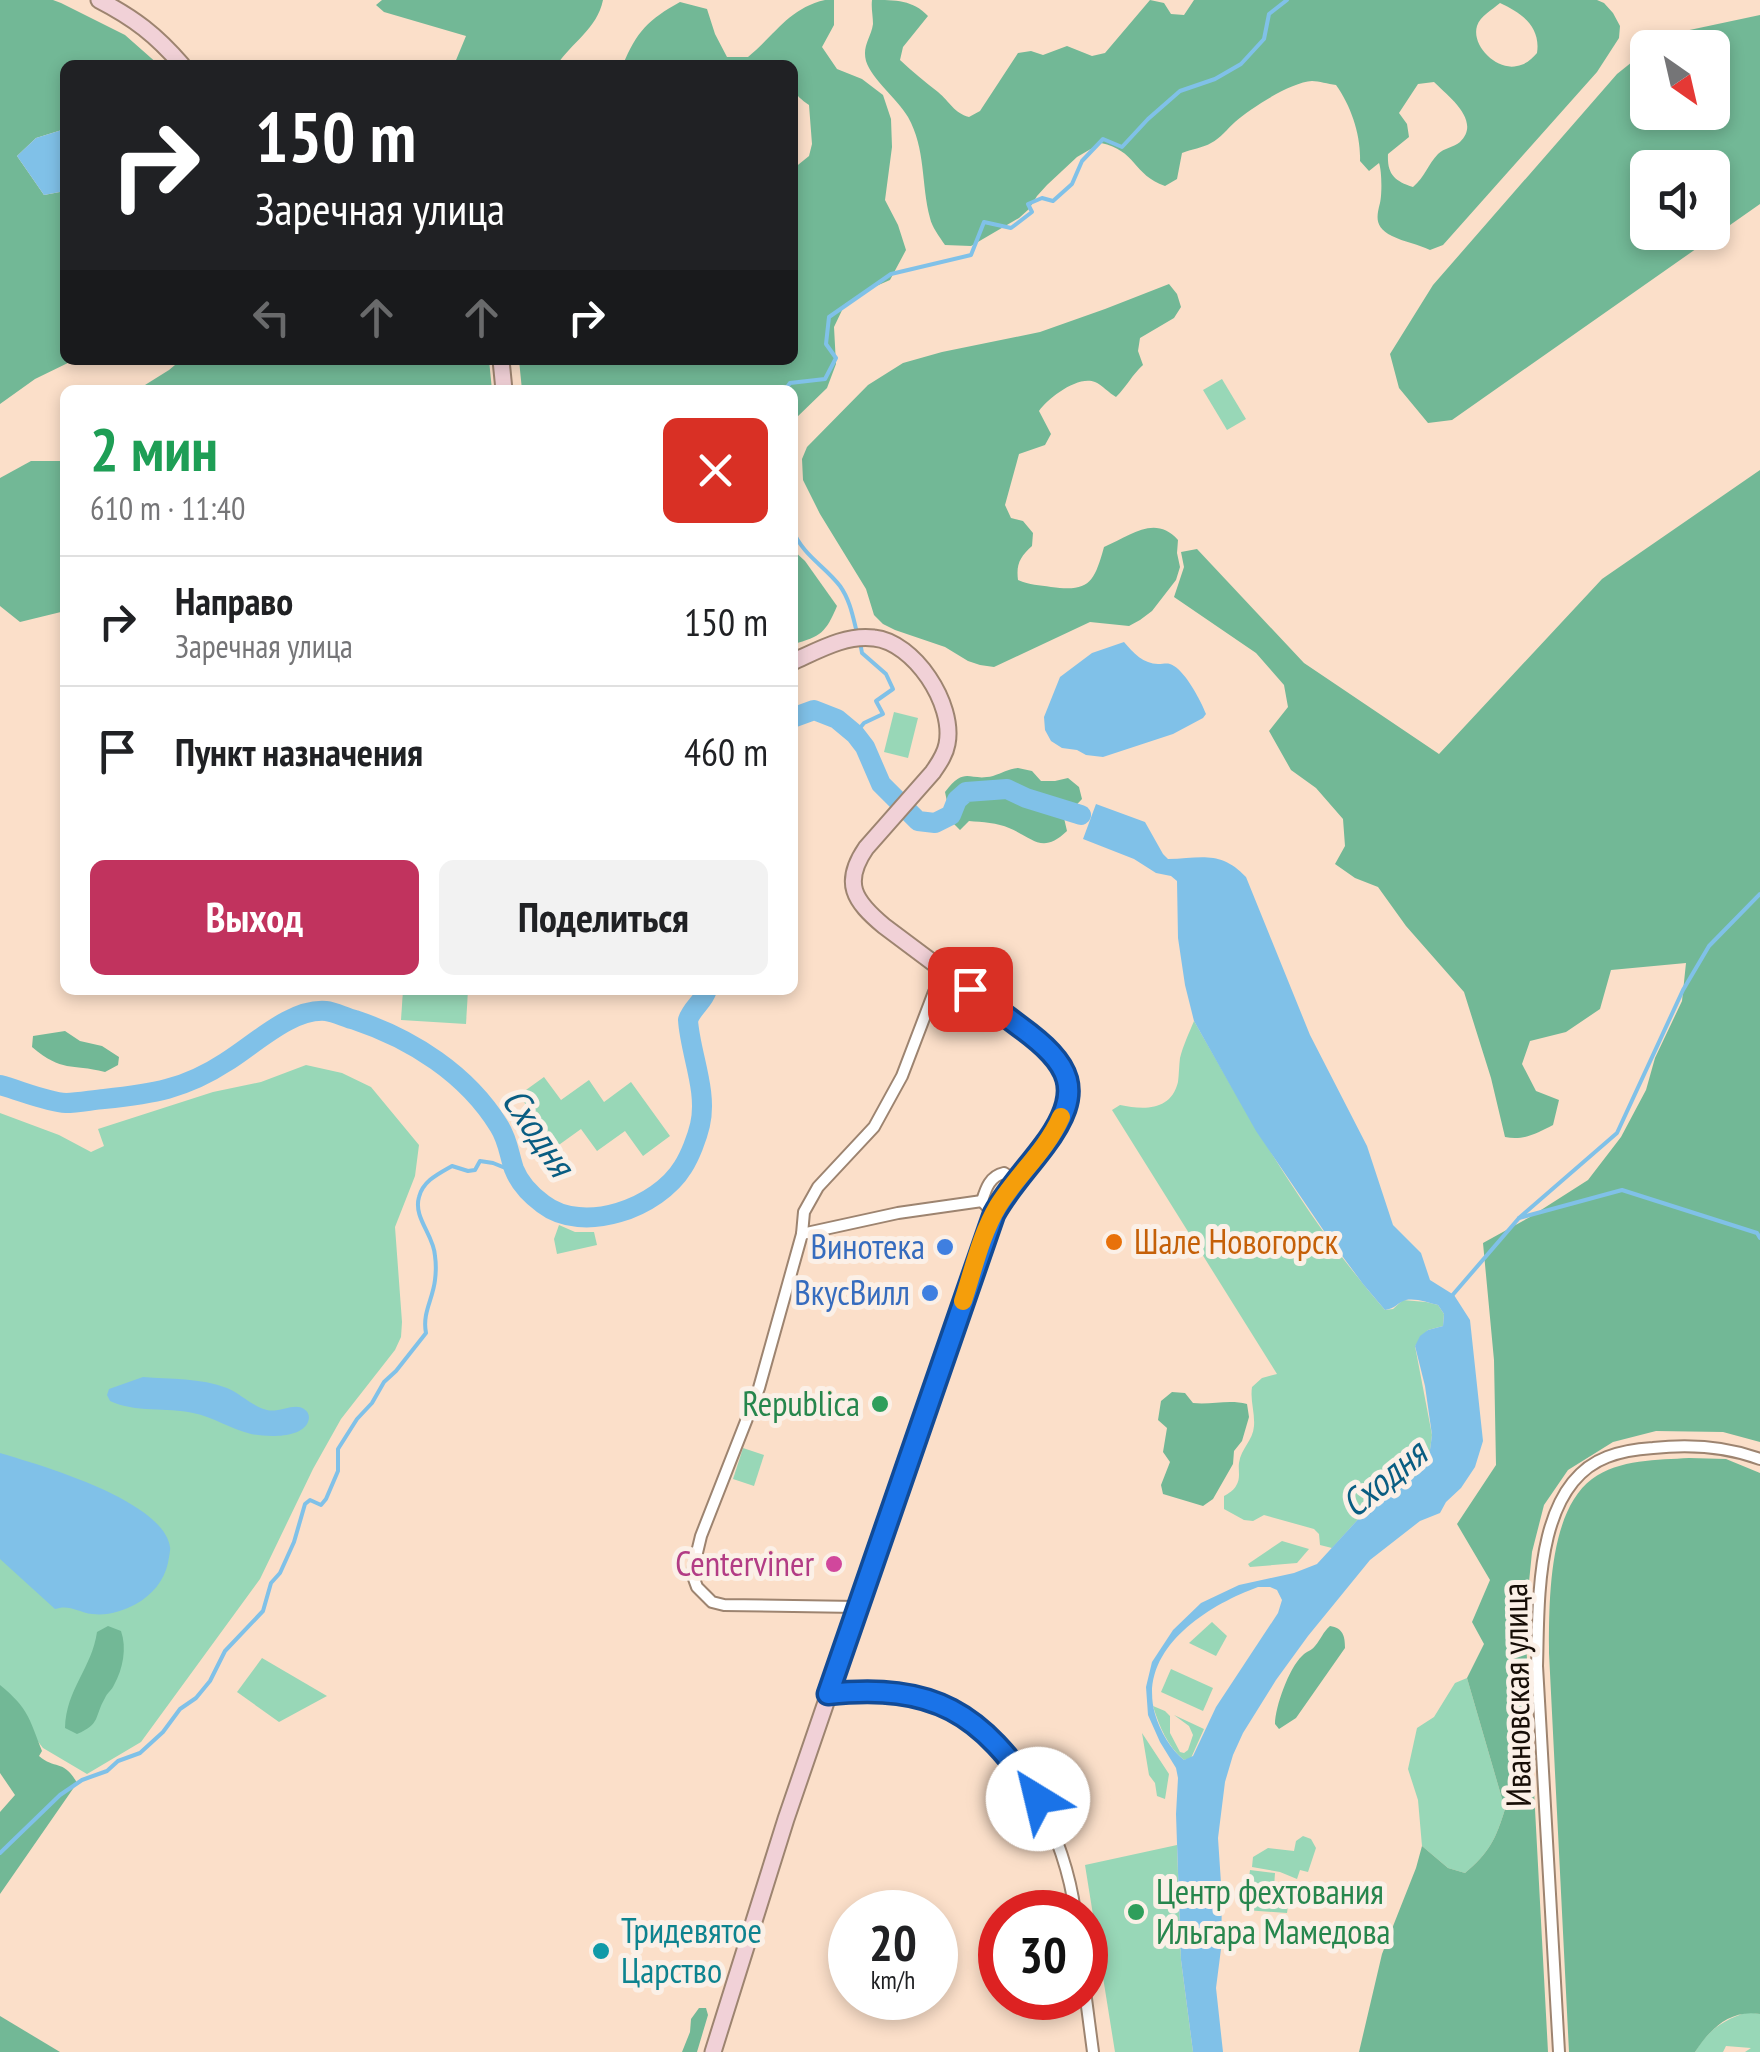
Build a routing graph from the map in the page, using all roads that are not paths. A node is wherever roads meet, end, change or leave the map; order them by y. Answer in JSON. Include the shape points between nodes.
{"nodes":[{"id":1,"x":100,"y":0,"type":"edge"},
{"id":2,"x":177,"y":60,"type":"edge"},
{"id":3,"x":798,"y":660,"type":"edge"},
{"id":4,"x":934,"y":992,"type":"dead end"},
{"id":5,"x":1016,"y":1181,"type":"junction"},
{"id":6,"x":982,"y":1201,"type":"junction"},
{"id":7,"x":994,"y":1214,"type":"junction"},
{"id":8,"x":802,"y":1234,"type":"junction"},
{"id":9,"x":1760,"y":1459,"type":"edge"},
{"id":10,"x":857,"y":1606,"type":"junction"},
{"id":11,"x":828,"y":1694,"type":"junction"},
{"id":12,"x":1071,"y":1890,"type":"edge"},
{"id":13,"x":1089,"y":2020,"type":"edge"},
{"id":14,"x":714,"y":2052,"type":"edge"},
{"id":15,"x":1093,"y":2052,"type":"edge"},
{"id":16,"x":1559,"y":2052,"type":"edge"}],
"edges":[{"from":1,"to":2,"type":"main road","via":[[142,24]]},
{"from":3,"to":5,"type":"main road","via":[[864,637],[890,640],[914,658],[938,698],[948,732],[942,759],[856,862],[853,888],[868,913],[1063,1067],[1065,1109]]},
{"from":4,"to":8,"type":"street","via":[[902,1076],[874,1126],[818,1187],[804,1212]]},
{"from":5,"to":6,"type":"street","via":[[997,1175]]},
{"from":5,"to":7,"type":"main road"},
{"from":6,"to":7,"type":"street"},
{"from":6,"to":8,"type":"street"},
{"from":7,"to":10,"type":"main road"},
{"from":8,"to":10,"type":"street","via":[[759,1388],[701,1536],[693,1576],[704,1596],[724,1605]]},
{"from":9,"to":16,"type":"street","name":"Ивановская улица","via":[[1710,1446],[1605,1457],[1562,1496],[1548,1530],[1537,1666]]},
{"from":10,"to":11,"type":"main road"},
{"from":11,"to":12,"type":"street","via":[[873,1692],[932,1701],[982,1729],[1025,1778],[1050,1820]]},
{"from":11,"to":14,"type":"main road"},
{"from":13,"to":15,"type":"street"}]}
